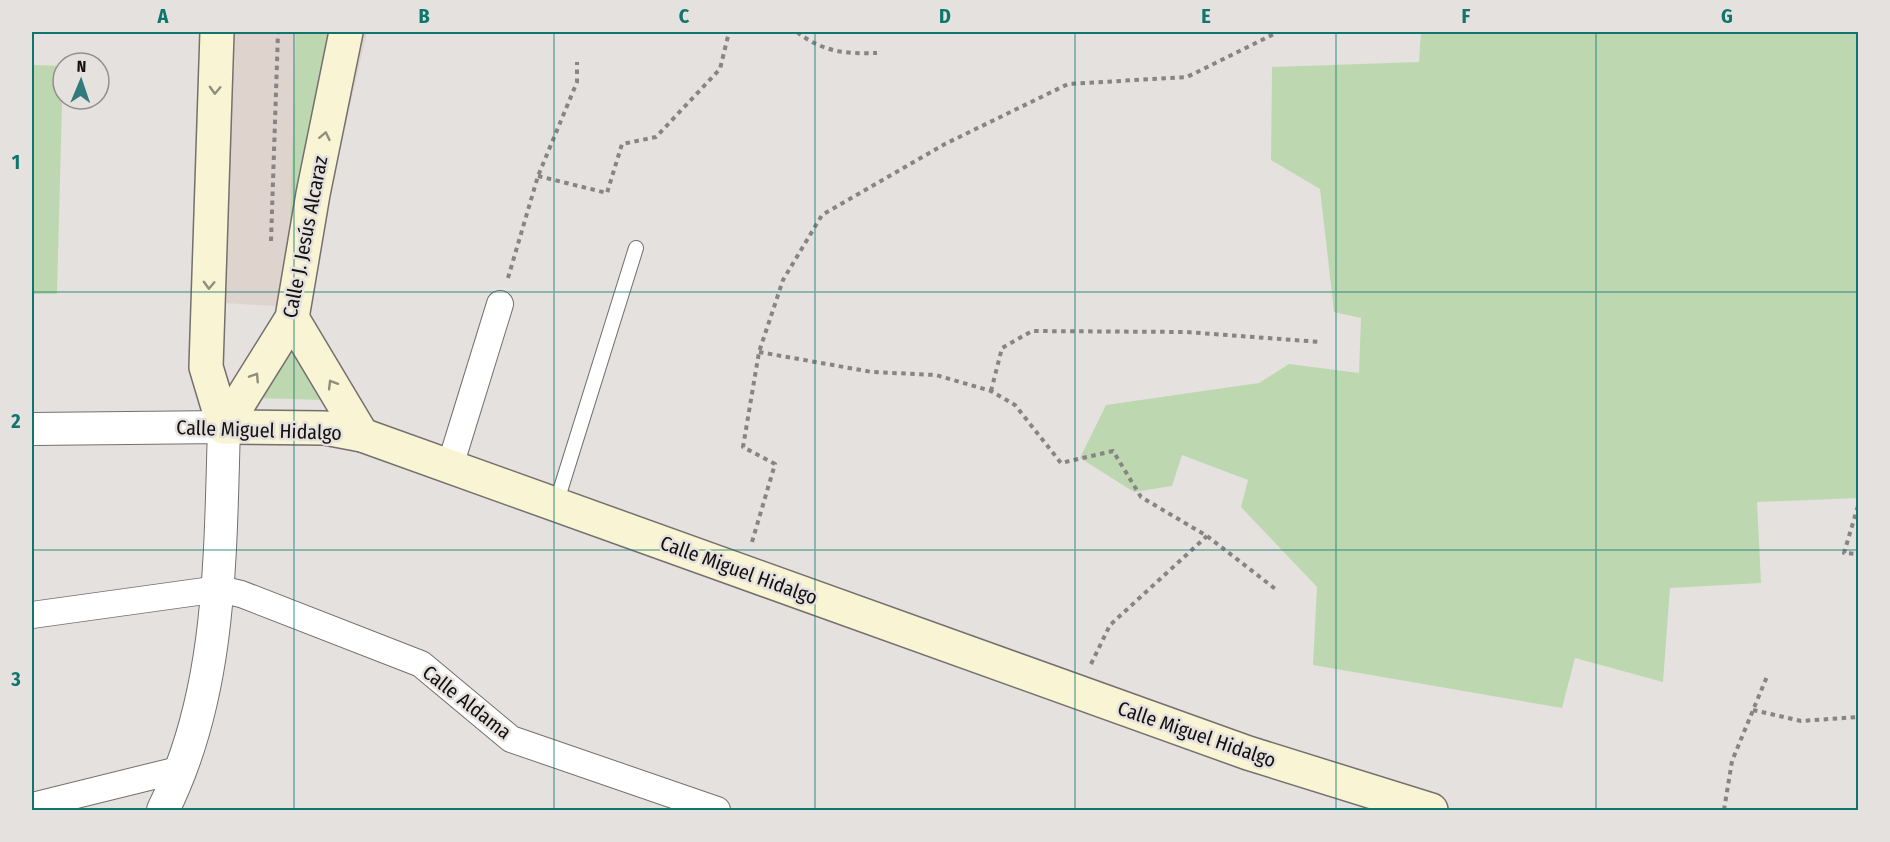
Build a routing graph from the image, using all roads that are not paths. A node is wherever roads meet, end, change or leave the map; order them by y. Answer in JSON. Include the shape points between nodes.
{"nodes":[{"id":1,"x":217,"y":32,"type":"edge"},
{"id":2,"x":346,"y":32,"type":"edge"},
{"id":3,"x":636,"y":248,"type":"dead end"},
{"id":4,"x":500,"y":304,"type":"road end"},
{"id":5,"x":292,"y":318,"type":"junction"},
{"id":6,"x":225,"y":427,"type":"junction"},
{"id":7,"x":32,"y":429,"type":"edge"},
{"id":8,"x":362,"y":435,"type":"junction"},
{"id":9,"x":450,"y":466,"type":"junction"},
{"id":10,"x":556,"y":504,"type":"junction"},
{"id":11,"x":219,"y":589,"type":"junction"},
{"id":12,"x":32,"y":615,"type":"edge"},
{"id":13,"x":182,"y":769,"type":"junction"},
{"id":14,"x":32,"y":806,"type":"edge"},
{"id":15,"x":163,"y":810,"type":"edge"},
{"id":16,"x":717,"y":810,"type":"edge"},
{"id":17,"x":1431,"y":810,"type":"edge"}],
"edges":[{"from":1,"to":6,"type":"main road","name":"Calle J. Jesús Alcaraz","one_way":true,"via":[[206,367]]},
{"from":5,"to":2,"type":"main road","name":"Calle J. Jesús Alcaraz","one_way":true},
{"from":3,"to":10,"type":"lane"},
{"from":4,"to":9,"type":"street"},
{"from":6,"to":5,"type":"main road","name":"Calle J. Jesús Alcaraz","one_way":true},
{"from":8,"to":5,"type":"main road","one_way":true},
{"from":6,"to":7,"type":"street","name":"Calle Miguel Hidalgo"},
{"from":6,"to":8,"type":"main road","name":"Calle Miguel Hidalgo","via":[[326,428]]},
{"from":6,"to":11,"type":"street","name":"Calle J. Jesús Alcaraz"},
{"from":8,"to":9,"type":"main road","name":"Calle Miguel Hidalgo"},
{"from":9,"to":10,"type":"main road","name":"Calle Miguel Hidalgo"},
{"from":10,"to":17,"type":"main road","name":"Calle Miguel Hidalgo","via":[[1248,753]]},
{"from":11,"to":12,"type":"street"},
{"from":11,"to":13,"type":"street","name":"Calle J. Jesús Alcaraz","via":[[199,719]]},
{"from":11,"to":16,"type":"street","name":"Calle Aldama","via":[[241,594],[420,664],[511,739]]},
{"from":13,"to":14,"type":"street"},
{"from":13,"to":15,"type":"street","name":"Calle J. Jesús Alcaraz"}]}
